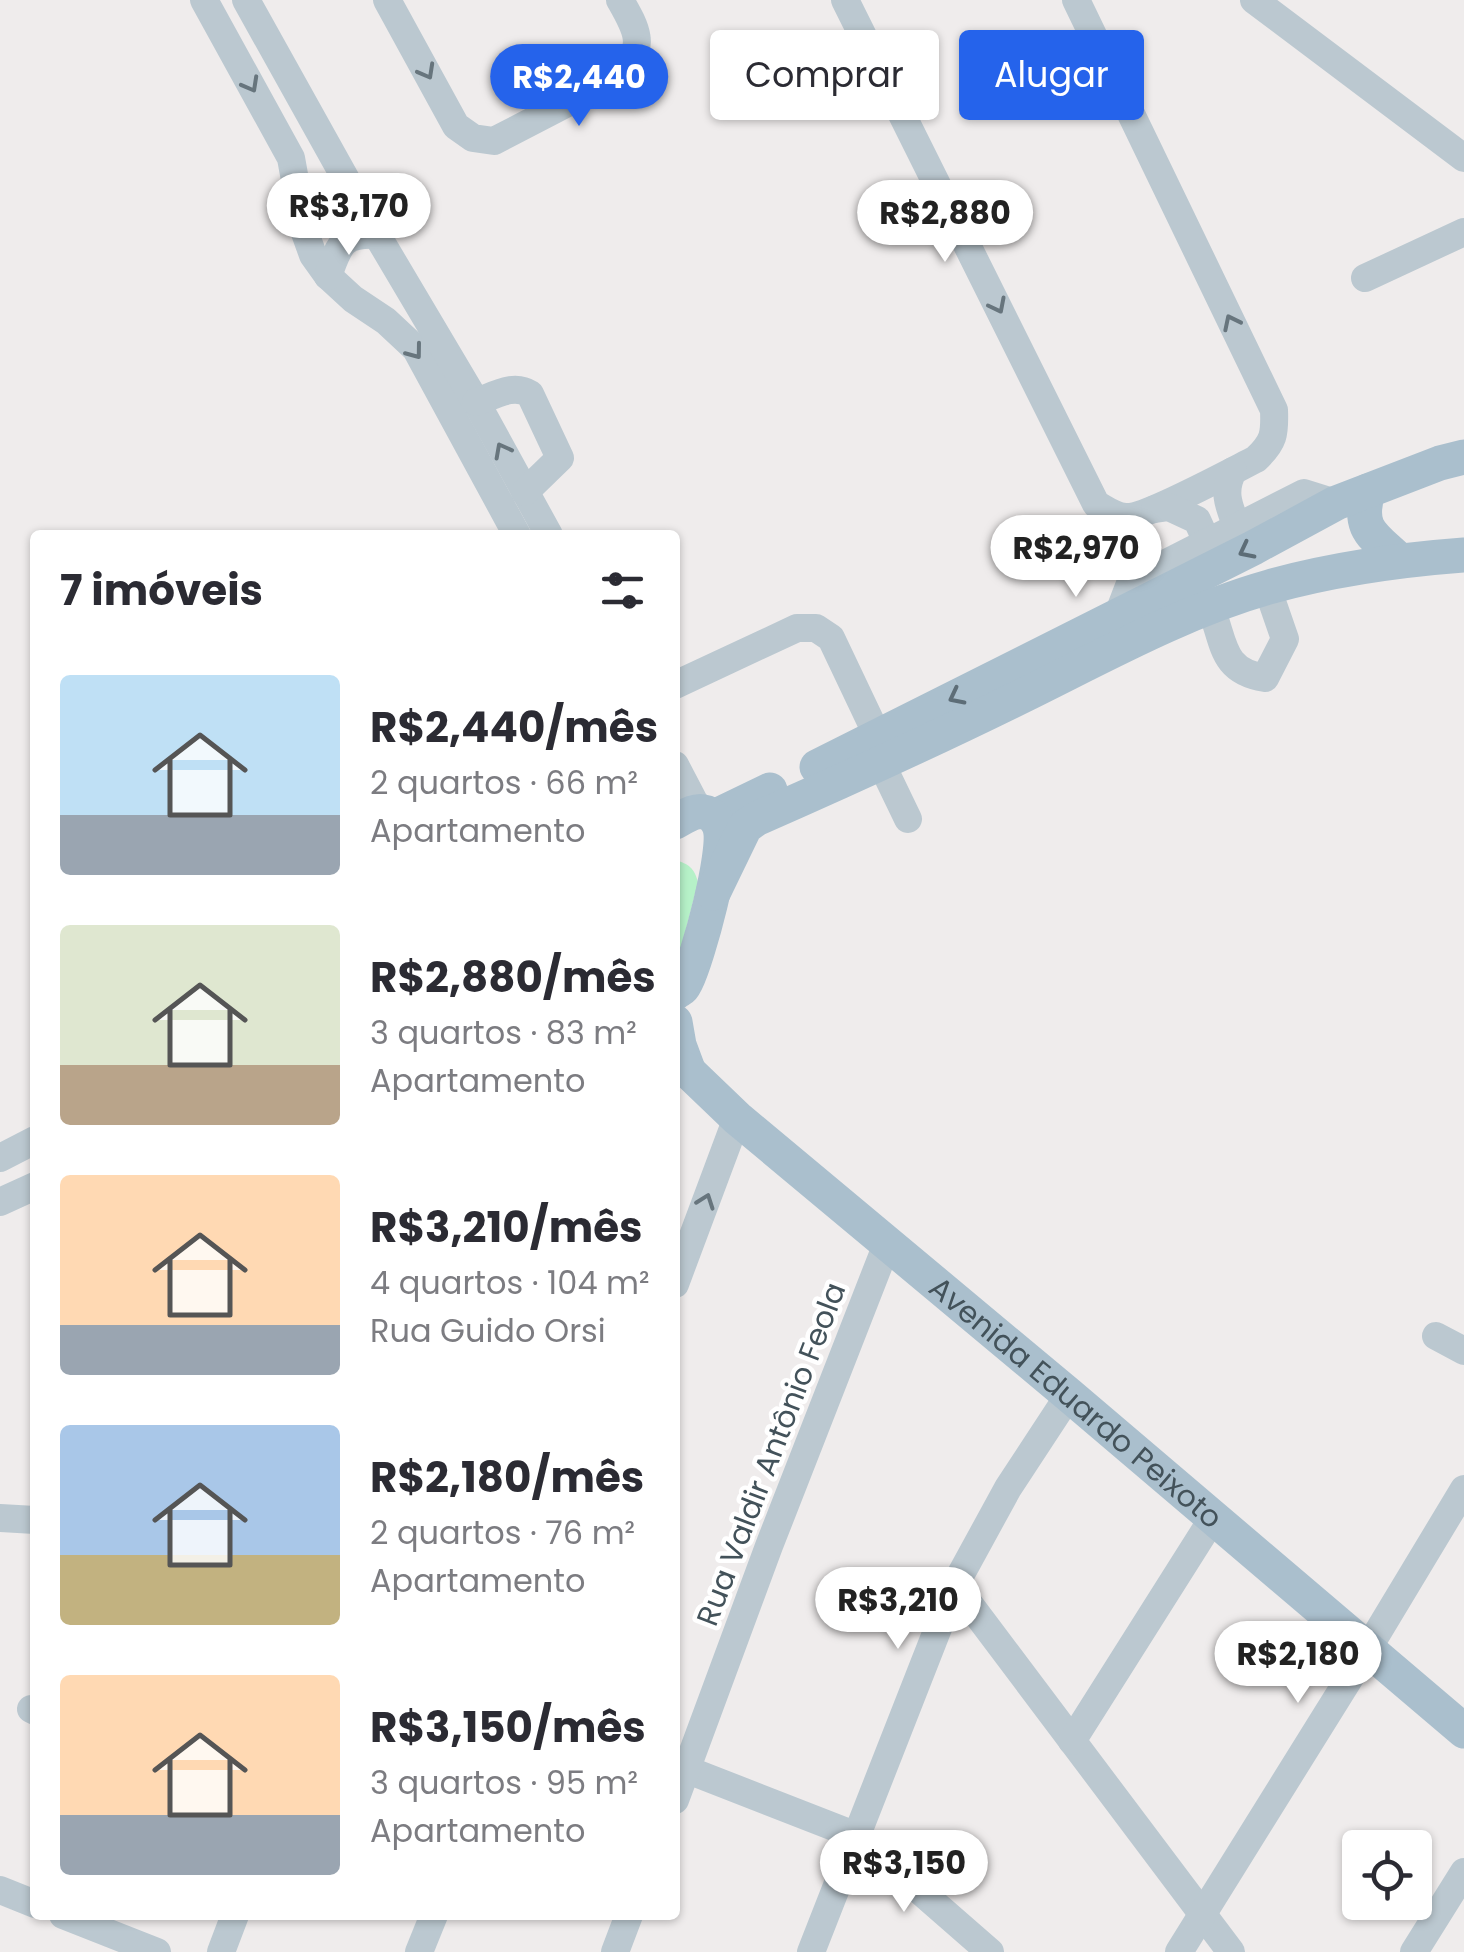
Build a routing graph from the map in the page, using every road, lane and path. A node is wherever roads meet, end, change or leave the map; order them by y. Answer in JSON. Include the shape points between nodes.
{"nodes":[{"id":1,"x":204,"y":0,"type":"edge"},
{"id":2,"x":246,"y":0,"type":"edge"},
{"id":3,"x":387,"y":0,"type":"edge"},
{"id":4,"x":620,"y":0,"type":"edge"},
{"id":5,"x":845,"y":0,"type":"edge"},
{"id":6,"x":1076,"y":0,"type":"edge"},
{"id":7,"x":1254,"y":0,"type":"edge"},
{"id":8,"x":1464,"y":158,"type":"edge"},
{"id":9,"x":362,"y":208,"type":"junction"},
{"id":10,"x":304,"y":230,"type":"junction"},
{"id":11,"x":1464,"y":232,"type":"edge"},
{"id":12,"x":377,"y":235,"type":"junction"},
{"id":13,"x":328,"y":276,"type":"junction"},
{"id":14,"x":1365,"y":278,"type":"dead end"},
{"id":15,"x":476,"y":402,"type":"junction"},
{"id":16,"x":1464,"y":457,"type":"edge"},
{"id":17,"x":1233,"y":471,"type":"junction"},
{"id":18,"x":525,"y":492,"type":"junction"},
{"id":19,"x":1352,"y":497,"type":"junction"},
{"id":20,"x":1155,"y":508,"type":"junction"},
{"id":21,"x":1238,"y":527,"type":"junction"},
{"id":22,"x":514,"y":530,"type":"edge"},
{"id":23,"x":546,"y":530,"type":"edge"},
{"id":24,"x":1207,"y":542,"type":"junction"},
{"id":25,"x":1464,"y":555,"type":"edge"},
{"id":26,"x":1399,"y":560,"type":"junction"},
{"id":27,"x":1335,"y":570,"type":"junction"},
{"id":28,"x":1269,"y":592,"type":"junction"},
{"id":29,"x":1212,"y":612,"type":"junction"},
{"id":30,"x":1118,"y":615,"type":"junction"},
{"id":31,"x":680,"y":682,"type":"edge"},
{"id":32,"x":880,"y":750,"type":"junction"},
{"id":33,"x":680,"y":777,"type":"edge"},
{"id":34,"x":696,"y":817,"type":"edge"},
{"id":35,"x":908,"y":819,"type":"dead end"},
{"id":36,"x":713,"y":893,"type":"junction"},
{"id":37,"x":680,"y":997,"type":"edge"},
{"id":38,"x":682,"y":1068,"type":"edge"},
{"id":39,"x":737,"y":1118,"type":"junction"},
{"id":40,"x":30,"y":1142,"type":"edge"},
{"id":41,"x":3,"y":1152,"type":"edge"},
{"id":42,"x":30,"y":1188,"type":"edge"},
{"id":43,"x":0,"y":1202,"type":"edge"},
{"id":44,"x":887,"y":1244,"type":"junction"},
{"id":45,"x":680,"y":1271,"type":"edge"},
{"id":46,"x":1436,"y":1336,"type":"dead end"},
{"id":47,"x":1464,"y":1352,"type":"edge"},
{"id":48,"x":1070,"y":1396,"type":"junction"},
{"id":49,"x":1464,"y":1489,"type":"edge"},
{"id":50,"x":0,"y":1518,"type":"edge"},
{"id":51,"x":1213,"y":1518,"type":"junction"},
{"id":52,"x":30,"y":1520,"type":"edge"},
{"id":53,"x":955,"y":1585,"type":"junction"},
{"id":54,"x":1367,"y":1650,"type":"junction"},
{"id":55,"x":1464,"y":1732,"type":"edge"},
{"id":56,"x":1072,"y":1741,"type":"junction"},
{"id":57,"x":681,"y":1767,"type":"edge"},
{"id":58,"x":857,"y":1836,"type":"junction"},
{"id":59,"x":1464,"y":1872,"type":"edge"},
{"id":60,"x":0,"y":1890,"type":"edge"},
{"id":61,"x":30,"y":1902,"type":"edge"},
{"id":62,"x":1202,"y":1914,"type":"junction"},
{"id":63,"x":76,"y":1920,"type":"edge"},
{"id":64,"x":233,"y":1920,"type":"edge"},
{"id":65,"x":432,"y":1920,"type":"edge"},
{"id":66,"x":627,"y":1920,"type":"edge"},
{"id":67,"x":157,"y":1952,"type":"edge"},
{"id":68,"x":221,"y":1952,"type":"edge"},
{"id":69,"x":419,"y":1952,"type":"edge"},
{"id":70,"x":614,"y":1952,"type":"edge"},
{"id":71,"x":811,"y":1952,"type":"edge"},
{"id":72,"x":990,"y":1952,"type":"edge"},
{"id":73,"x":1179,"y":1952,"type":"edge"},
{"id":74,"x":1231,"y":1952,"type":"edge"},
{"id":75,"x":1414,"y":1952,"type":"edge"}],
"edges":[{"from":1,"to":10,"type":"street","one_way":true,"via":[[291,158]]},
{"from":2,"to":9,"type":"street"},
{"from":3,"to":4,"type":"street","one_way":true,"via":[[456,126],[494,141],[625,73],[638,45]]},
{"from":5,"to":20,"type":"street","one_way":true,"via":[[1096,504],[1129,518]]},
{"from":17,"to":6,"type":"street","one_way":true,"via":[[1268,448],[1274,410]]},
{"from":7,"to":8,"type":"street"},
{"from":9,"to":10,"type":"street","via":[[342,230]]},
{"from":9,"to":12,"type":"street"},
{"from":10,"to":13,"type":"street"},
{"from":11,"to":14,"type":"street"},
{"from":12,"to":13,"type":"street","via":[[345,241]]},
{"from":12,"to":15,"type":"street"},
{"from":13,"to":22,"type":"street","one_way":true,"via":[[416,349]]},
{"from":18,"to":15,"type":"street","one_way":true},
{"from":15,"to":18,"type":"street","via":[[514,389],[530,394],[560,458]]},
{"from":16,"to":19,"type":"main road"},
{"from":17,"to":20,"type":"street"},
{"from":17,"to":21,"type":"street","via":[[1226,489]]},
{"from":18,"to":23,"type":"street"},
{"from":19,"to":21,"type":"street","via":[[1304,493]]},
{"from":19,"to":26,"type":"main road","via":[[1366,525]]},
{"from":19,"to":27,"type":"main road","via":[[1348,545]]},
{"from":19,"to":30,"type":"main road","one_way":true},
{"from":20,"to":24,"type":"street","via":[[1169,506],[1197,520]]},
{"from":21,"to":24,"type":"street"},
{"from":24,"to":30,"type":"street","via":[[1131,581]]},
{"from":25,"to":26,"type":"main road"},
{"from":26,"to":27,"type":"main road"},
{"from":27,"to":28,"type":"main road"},
{"from":28,"to":29,"type":"main road"},
{"from":28,"to":29,"type":"street","via":[[1285,639],[1228,660]]},
{"from":29,"to":32,"type":"main road"},
{"from":30,"to":32,"type":"main road","one_way":true},
{"from":31,"to":32,"type":"street","via":[[797,628],[816,628],[832,638]]},
{"from":32,"to":34,"type":"main road"},
{"from":32,"to":35,"type":"street"},
{"from":32,"to":36,"type":"main road","via":[[745,827]]},
{"from":33,"to":34,"type":"street"},
{"from":34,"to":36,"type":"main road","via":[[720,827]]},
{"from":36,"to":37,"type":"main road"},
{"from":38,"to":39,"type":"main road","name":"Avenida Eduardo Peixoto"},
{"from":39,"to":44,"type":"main road","name":"Avenida Eduardo Peixoto"},
{"from":45,"to":39,"type":"street","one_way":true},
{"from":40,"to":41,"type":"street"},
{"from":42,"to":43,"type":"street"},
{"from":44,"to":48,"type":"main road","name":"Avenida Eduardo Peixoto"},
{"from":44,"to":57,"type":"street","name":"Rua Valdir Antônio Feola"},
{"from":46,"to":47,"type":"street"},
{"from":48,"to":51,"type":"main road","name":"Avenida Eduardo Peixoto"},
{"from":48,"to":53,"type":"street","via":[[1008,1488]]},
{"from":49,"to":54,"type":"street"},
{"from":50,"to":52,"type":"street"},
{"from":51,"to":54,"type":"main road","name":"Avenida Eduardo Peixoto"},
{"from":51,"to":56,"type":"street"},
{"from":53,"to":56,"type":"street"},
{"from":53,"to":58,"type":"street"},
{"from":54,"to":55,"type":"main road","name":"Avenida Eduardo Peixoto"},
{"from":54,"to":62,"type":"street"},
{"from":56,"to":62,"type":"street"},
{"from":57,"to":58,"type":"street"},
{"from":58,"to":71,"type":"street"},
{"from":58,"to":72,"type":"street"},
{"from":59,"to":75,"type":"street"},
{"from":60,"to":61,"type":"street"},
{"from":62,"to":73,"type":"street"},
{"from":62,"to":74,"type":"street"},
{"from":63,"to":67,"type":"street"},
{"from":64,"to":68,"type":"street"},
{"from":65,"to":69,"type":"street"},
{"from":66,"to":70,"type":"street"}]}
